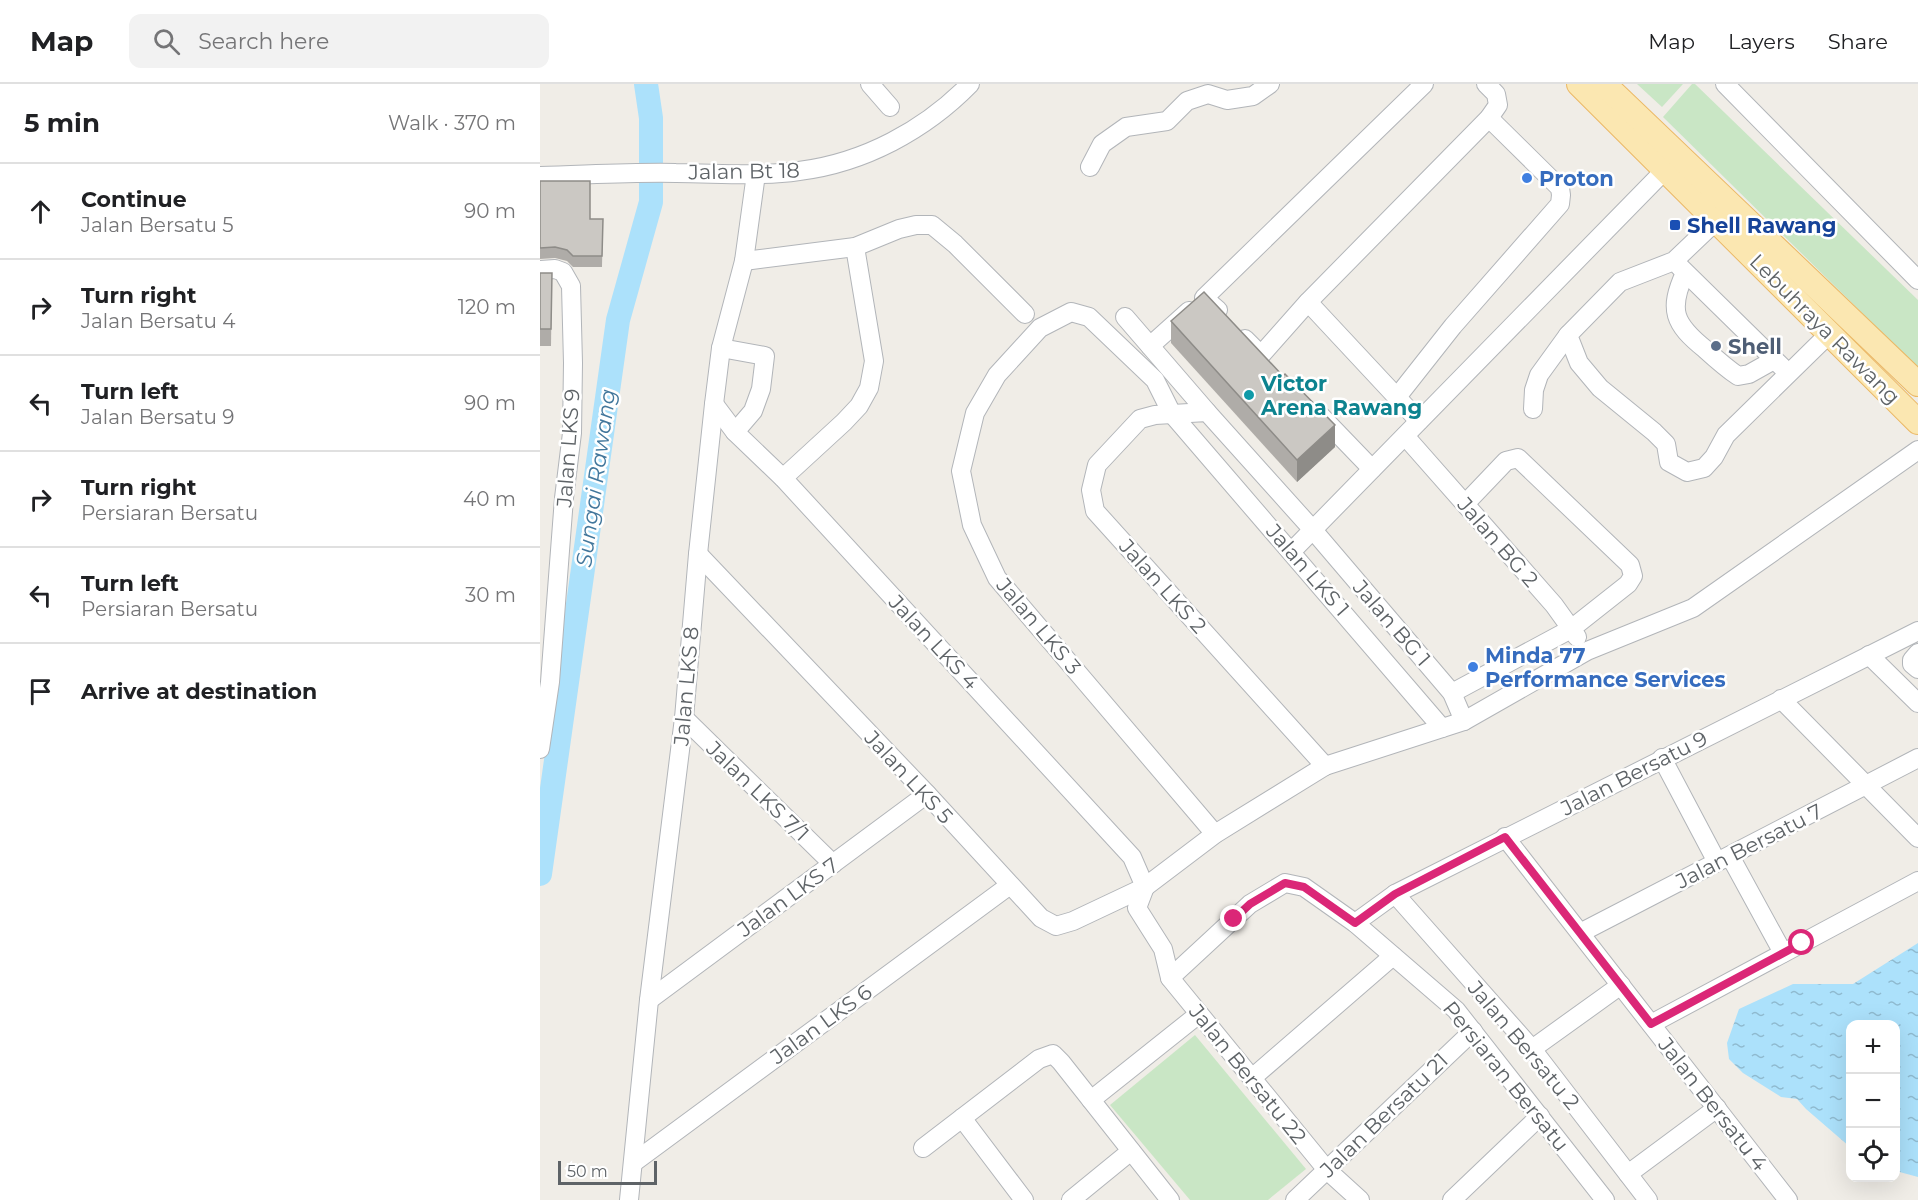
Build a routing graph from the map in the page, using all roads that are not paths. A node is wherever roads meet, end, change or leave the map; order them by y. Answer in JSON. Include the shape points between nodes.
{"nodes":[{"id":1,"x":870,"y":84,"type":"edge"},
{"id":2,"x":970,"y":84,"type":"edge"},
{"id":3,"x":1270,"y":84,"type":"edge"},
{"id":4,"x":1424,"y":84,"type":"edge"},
{"id":5,"x":1486,"y":84,"type":"edge"},
{"id":6,"x":1579,"y":84,"type":"edge"},
{"id":7,"x":1604,"y":84,"type":"edge"},
{"id":8,"x":1725,"y":84,"type":"edge"},
{"id":9,"x":891,"y":107,"type":"dead end"},
{"id":10,"x":1489,"y":118,"type":"junction"},
{"id":11,"x":1090,"y":166,"type":"dead end"},
{"id":12,"x":1665,"y":170,"type":"junction"},
{"id":13,"x":756,"y":174,"type":"junction"},
{"id":14,"x":540,"y":176,"type":"edge"},
{"id":15,"x":1716,"y":221,"type":"junction"},
{"id":16,"x":855,"y":247,"type":"junction"},
{"id":17,"x":744,"y":261,"type":"junction"},
{"id":18,"x":1679,"y":267,"type":"junction"},
{"id":19,"x":540,"y":270,"type":"edge"},
{"id":20,"x":1918,"y":280,"type":"edge"},
{"id":21,"x":1204,"y":298,"type":"junction"},
{"id":22,"x":1308,"y":302,"type":"junction"},
{"id":23,"x":1025,"y":314,"type":"dead end"},
{"id":24,"x":1125,"y":317,"type":"dead end"},
{"id":25,"x":1040,"y":328,"type":"joint"},
{"id":26,"x":1829,"y":334,"type":"junction"},
{"id":27,"x":1568,"y":335,"type":"junction"},
{"id":28,"x":1150,"y":346,"type":"junction"},
{"id":29,"x":721,"y":348,"type":"junction"},
{"id":30,"x":1261,"y":355,"type":"junction"},
{"id":31,"x":1774,"y":360,"type":"junction"},
{"id":32,"x":1277,"y":371,"type":"edge"},
{"id":33,"x":1789,"y":374,"type":"junction"},
{"id":34,"x":1916,"y":381,"type":"edge"},
{"id":35,"x":1397,"y":397,"type":"junction"},
{"id":36,"x":714,"y":404,"type":"junction"},
{"id":37,"x":1309,"y":404,"type":"edge"},
{"id":38,"x":1533,"y":409,"type":"dead end"},
{"id":39,"x":1207,"y":412,"type":"junction"},
{"id":40,"x":1172,"y":414,"type":"junction"},
{"id":41,"x":1419,"y":421,"type":"junction"},
{"id":42,"x":1918,"y":422,"type":"edge"},
{"id":43,"x":735,"y":432,"type":"junction"},
{"id":44,"x":1405,"y":436,"type":"junction"},
{"id":45,"x":1918,"y":450,"type":"edge"},
{"id":46,"x":1372,"y":469,"type":"junction"},
{"id":47,"x":783,"y":478,"type":"junction"},
{"id":48,"x":1465,"y":504,"type":"junction"},
{"id":49,"x":1312,"y":530,"type":"junction"},
{"id":50,"x":1292,"y":551,"type":"junction"},
{"id":51,"x":698,"y":554,"type":"junction"},
{"id":52,"x":1571,"y":629,"type":"junction"},
{"id":53,"x":1918,"y":631,"type":"edge"},
{"id":54,"x":1587,"y":651,"type":"junction"},
{"id":55,"x":1918,"y":653,"type":"edge"},
{"id":56,"x":1869,"y":655,"type":"junction"},
{"id":57,"x":1918,"y":669,"type":"edge"},
{"id":58,"x":1452,"y":693,"type":"junction"},
{"id":59,"x":1781,"y":699,"type":"junction"},
{"id":60,"x":1918,"y":703,"type":"edge"},
{"id":61,"x":684,"y":718,"type":"junction"},
{"id":62,"x":1464,"y":721,"type":"junction"},
{"id":63,"x":1442,"y":728,"type":"junction"},
{"id":64,"x":540,"y":749,"type":"edge"},
{"id":65,"x":1662,"y":758,"type":"junction"},
{"id":66,"x":1918,"y":758,"type":"edge"},
{"id":67,"x":1325,"y":766,"type":"junction"},
{"id":68,"x":1866,"y":786,"type":"junction"},
{"id":69,"x":927,"y":794,"type":"junction"},
{"id":70,"x":1215,"y":834,"type":"junction"},
{"id":71,"x":1505,"y":837,"type":"junction"},
{"id":72,"x":1918,"y":838,"type":"edge"},
{"id":73,"x":1724,"y":859,"type":"junction"},
{"id":74,"x":833,"y":864,"type":"junction"},
{"id":75,"x":1918,"y":881,"type":"edge"},
{"id":76,"x":1010,"y":885,"type":"junction"},
{"id":77,"x":1145,"y":887,"type":"junction"},
{"id":78,"x":1395,"y":894,"type":"junction"},
{"id":79,"x":1355,"y":923,"type":"junction"},
{"id":80,"x":1580,"y":933,"type":"junction"},
{"id":81,"x":1783,"y":953,"type":"junction"},
{"id":82,"x":1393,"y":956,"type":"junction"},
{"id":83,"x":1170,"y":978,"type":"junction"},
{"id":84,"x":1621,"y":985,"type":"junction"},
{"id":85,"x":649,"y":1000,"type":"junction"},
{"id":86,"x":1199,"y":1014,"type":"junction"},
{"id":87,"x":1651,"y":1024,"type":"junction"},
{"id":88,"x":1473,"y":1031,"type":"junction"},
{"id":89,"x":1532,"y":1049,"type":"junction"},
{"id":90,"x":1252,"y":1078,"type":"junction"},
{"id":91,"x":1091,"y":1100,"type":"junction"},
{"id":92,"x":1717,"y":1108,"type":"junction"},
{"id":93,"x":1540,"y":1116,"type":"junction"},
{"id":94,"x":962,"y":1118,"type":"junction"},
{"id":95,"x":923,"y":1148,"type":"dead end"},
{"id":96,"x":1131,"y":1151,"type":"junction"},
{"id":97,"x":633,"y":1162,"type":"junction"},
{"id":98,"x":1327,"y":1170,"type":"junction"},
{"id":99,"x":1628,"y":1174,"type":"junction"},
{"id":100,"x":629,"y":1200,"type":"edge"},
{"id":101,"x":1024,"y":1200,"type":"edge"},
{"id":102,"x":1071,"y":1200,"type":"edge"},
{"id":103,"x":1170,"y":1200,"type":"edge"},
{"id":104,"x":1295,"y":1200,"type":"edge"},
{"id":105,"x":1360,"y":1200,"type":"edge"},
{"id":106,"x":1452,"y":1200,"type":"edge"},
{"id":107,"x":1604,"y":1200,"type":"edge"},
{"id":108,"x":1648,"y":1200,"type":"edge"},
{"id":109,"x":1788,"y":1200,"type":"edge"}],
"edges":[{"from":1,"to":9,"type":"street"},
{"from":2,"to":13,"type":"street","name":"Jalan Bt 18","via":[[918,127],[884,146],[843,162],[800,171]]},
{"from":3,"to":11,"type":"street","via":[[1253,96],[1227,100],[1208,94],[1187,101],[1167,121],[1126,127],[1102,144]]},
{"from":4,"to":21,"type":"street"},
{"from":5,"to":10,"type":"street","via":[[1496,94],[1498,105]]},
{"from":6,"to":12,"type":"main road","name":"Lebuhraya Rawang"},
{"from":7,"to":34,"type":"main road","name":"Lebuhraya Rawang"},
{"from":8,"to":20,"type":"street"},
{"from":10,"to":22,"type":"street"},
{"from":10,"to":35,"type":"street","via":[[1560,188],[1560,204],[1452,326]]},
{"from":12,"to":15,"type":"main road","name":"Lebuhraya Rawang"},
{"from":12,"to":41,"type":"street"},
{"from":13,"to":14,"type":"street","name":"Jalan Bt 18"},
{"from":13,"to":17,"type":"street","name":"Jalan LKS 8"},
{"from":15,"to":18,"type":"street"},
{"from":15,"to":26,"type":"main road","name":"Lebuhraya Rawang"},
{"from":16,"to":17,"type":"street"},
{"from":16,"to":23,"type":"street","via":[[899,229],[932,225]]},
{"from":16,"to":47,"type":"street","via":[[874,361],[869,388],[844,422]]},
{"from":17,"to":29,"type":"street","name":"Jalan LKS 8"},
{"from":18,"to":27,"type":"street","via":[[1620,282]]},
{"from":18,"to":31,"type":"street"},
{"from":18,"to":31,"type":"street","via":[[1677,318],[1684,333],[1738,376]]},
{"from":19,"to":64,"type":"street","name":"Jalan LKS 9","via":[[563,272],[571,286],[572,433],[550,682]]},
{"from":21,"to":28,"type":"street"},
{"from":21,"to":30,"type":"street"},
{"from":22,"to":30,"type":"street"},
{"from":22,"to":35,"type":"street"},
{"from":24,"to":28,"type":"street","name":"Jalan BG 1"},
{"from":25,"to":40,"type":"street","name":"Jalan LKS 1","via":[[1071,312],[1089,317],[1155,380]]},
{"from":25,"to":70,"type":"street","name":"Jalan LKS 3","via":[[997,375],[975,413],[960,471],[972,525],[997,578]]},
{"from":26,"to":33,"type":"street"},
{"from":26,"to":42,"type":"main road","name":"Lebuhraya Rawang"},
{"from":27,"to":33,"type":"street","via":[[1579,363],[1600,388],[1654,432],[1666,444],[1669,462],[1687,472],[1704,468],[1726,435]]},
{"from":27,"to":38,"type":"street","via":[[1539,375]]},
{"from":28,"to":39,"type":"street","name":"Jalan BG 1"},
{"from":29,"to":36,"type":"street","name":"Jalan LKS 8"},
{"from":29,"to":43,"type":"street","via":[[765,356],[761,389],[753,411]]},
{"from":30,"to":32,"type":"street"},
{"from":31,"to":33,"type":"street"},
{"from":35,"to":41,"type":"street"},
{"from":36,"to":43,"type":"street","name":"Jalan LKS 4"},
{"from":36,"to":51,"type":"street","name":"Jalan LKS 8"},
{"from":37,"to":46,"type":"street"},
{"from":39,"to":40,"type":"street","name":"Jalan LKS 2"},
{"from":39,"to":49,"type":"street","name":"Jalan BG 1"},
{"from":40,"to":50,"type":"street","name":"Jalan LKS 1"},
{"from":40,"to":67,"type":"street","name":"Jalan LKS 2","via":[[1140,419],[1097,465],[1092,490],[1095,511]]},
{"from":41,"to":44,"type":"street"},
{"from":43,"to":47,"type":"street","name":"Jalan LKS 4"},
{"from":44,"to":46,"type":"street"},
{"from":44,"to":48,"type":"street","name":"Jalan BG 2"},
{"from":45,"to":54,"type":"street","via":[[1693,608]]},
{"from":46,"to":49,"type":"street"},
{"from":47,"to":77,"type":"street","name":"Jalan LKS 4","via":[[1132,857]]},
{"from":48,"to":52,"type":"street","name":"Jalan BG 2"},
{"from":48,"to":52,"type":"street","via":[[1506,461],[1518,458],[1630,566],[1633,576],[1628,584]]},
{"from":49,"to":50,"type":"street"},
{"from":49,"to":58,"type":"street","name":"Jalan BG 1"},
{"from":50,"to":63,"type":"street","name":"Jalan LKS 1"},
{"from":51,"to":61,"type":"street","name":"Jalan LKS 8"},
{"from":51,"to":69,"type":"street","name":"Jalan LKS 5"},
{"from":52,"to":54,"type":"street","name":"Jalan BG 2"},
{"from":52,"to":58,"type":"street"},
{"from":53,"to":56,"type":"street","name":"Jalan Bersatu 9"},
{"from":54,"to":62,"type":"street"},
{"from":55,"to":57,"type":"street","via":[[1912,664]]},
{"from":56,"to":59,"type":"street","name":"Jalan Bersatu 9"},
{"from":56,"to":60,"type":"street"},
{"from":58,"to":62,"type":"street","name":"Jalan BG 1"},
{"from":59,"to":65,"type":"street","name":"Jalan Bersatu 9"},
{"from":59,"to":68,"type":"street"},
{"from":61,"to":74,"type":"street","name":"Jalan LKS 7/1"},
{"from":61,"to":85,"type":"street","name":"Jalan LKS 8"},
{"from":62,"to":63,"type":"street"},
{"from":63,"to":67,"type":"street"},
{"from":65,"to":71,"type":"street","name":"Jalan Bersatu 9"},
{"from":65,"to":73,"type":"street"},
{"from":66,"to":68,"type":"street","name":"Jalan Bersatu 7"},
{"from":67,"to":70,"type":"street"},
{"from":68,"to":72,"type":"street"},
{"from":68,"to":73,"type":"street","name":"Jalan Bersatu 7"},
{"from":69,"to":74,"type":"street","name":"Jalan LKS 7"},
{"from":69,"to":76,"type":"street","name":"Jalan LKS 5"},
{"from":70,"to":77,"type":"street"},
{"from":71,"to":78,"type":"street","name":"Jalan Bersatu 9"},
{"from":71,"to":80,"type":"street","name":"Jalan Bersatu 4"},
{"from":73,"to":80,"type":"street","name":"Jalan Bersatu 7"},
{"from":73,"to":81,"type":"street"},
{"from":74,"to":85,"type":"street","name":"Jalan LKS 7"},
{"from":75,"to":81,"type":"street"},
{"from":76,"to":77,"type":"street","name":"Jalan LKS 5","via":[[1041,918],[1056,926]]},
{"from":76,"to":97,"type":"street","name":"Jalan LKS 6"},
{"from":77,"to":83,"type":"street","via":[[1137,908],[1163,949]]},
{"from":78,"to":79,"type":"street","name":"Jalan Bersatu 9"},
{"from":78,"to":89,"type":"street","name":"Jalan Bersatu 2"},
{"from":79,"to":82,"type":"street","name":"Persiaran Bersatu"},
{"from":79,"to":83,"type":"street","name":"Persiaran Bersatu","via":[[1304,887],[1285,883],[1250,904]]},
{"from":80,"to":84,"type":"street","name":"Jalan Bersatu 4"},
{"from":81,"to":87,"type":"street"},
{"from":82,"to":88,"type":"street","name":"Persiaran Bersatu","via":[[1436,991]]},
{"from":82,"to":90,"type":"street"},
{"from":83,"to":86,"type":"street","name":"Jalan Bersatu 22"},
{"from":84,"to":87,"type":"street","name":"Jalan Bersatu 4"},
{"from":84,"to":89,"type":"street"},
{"from":85,"to":97,"type":"street","name":"Jalan LKS 8"},
{"from":86,"to":90,"type":"street","name":"Jalan Bersatu 22"},
{"from":86,"to":91,"type":"street"},
{"from":87,"to":92,"type":"street","name":"Jalan Bersatu 4"},
{"from":88,"to":93,"type":"street","name":"Persiaran Bersatu"},
{"from":88,"to":98,"type":"street","name":"Jalan Bersatu 21"},
{"from":89,"to":99,"type":"street","name":"Jalan Bersatu 2"},
{"from":90,"to":98,"type":"street","name":"Jalan Bersatu 22"},
{"from":91,"to":94,"type":"street","via":[[1053,1054],[1039,1059]]},
{"from":91,"to":96,"type":"street"},
{"from":92,"to":99,"type":"street"},
{"from":92,"to":109,"type":"street","name":"Jalan Bersatu 4"},
{"from":93,"to":106,"type":"street"},
{"from":93,"to":107,"type":"street","name":"Persiaran Bersatu"},
{"from":94,"to":95,"type":"street"},
{"from":94,"to":101,"type":"street"},
{"from":96,"to":102,"type":"street"},
{"from":96,"to":103,"type":"street"},
{"from":97,"to":100,"type":"street","name":"Jalan LKS 8"},
{"from":98,"to":104,"type":"street","name":"Jalan Bersatu 21"},
{"from":98,"to":105,"type":"street","name":"Jalan Bersatu 22"},
{"from":99,"to":108,"type":"street","name":"Jalan Bersatu 2"}]}
